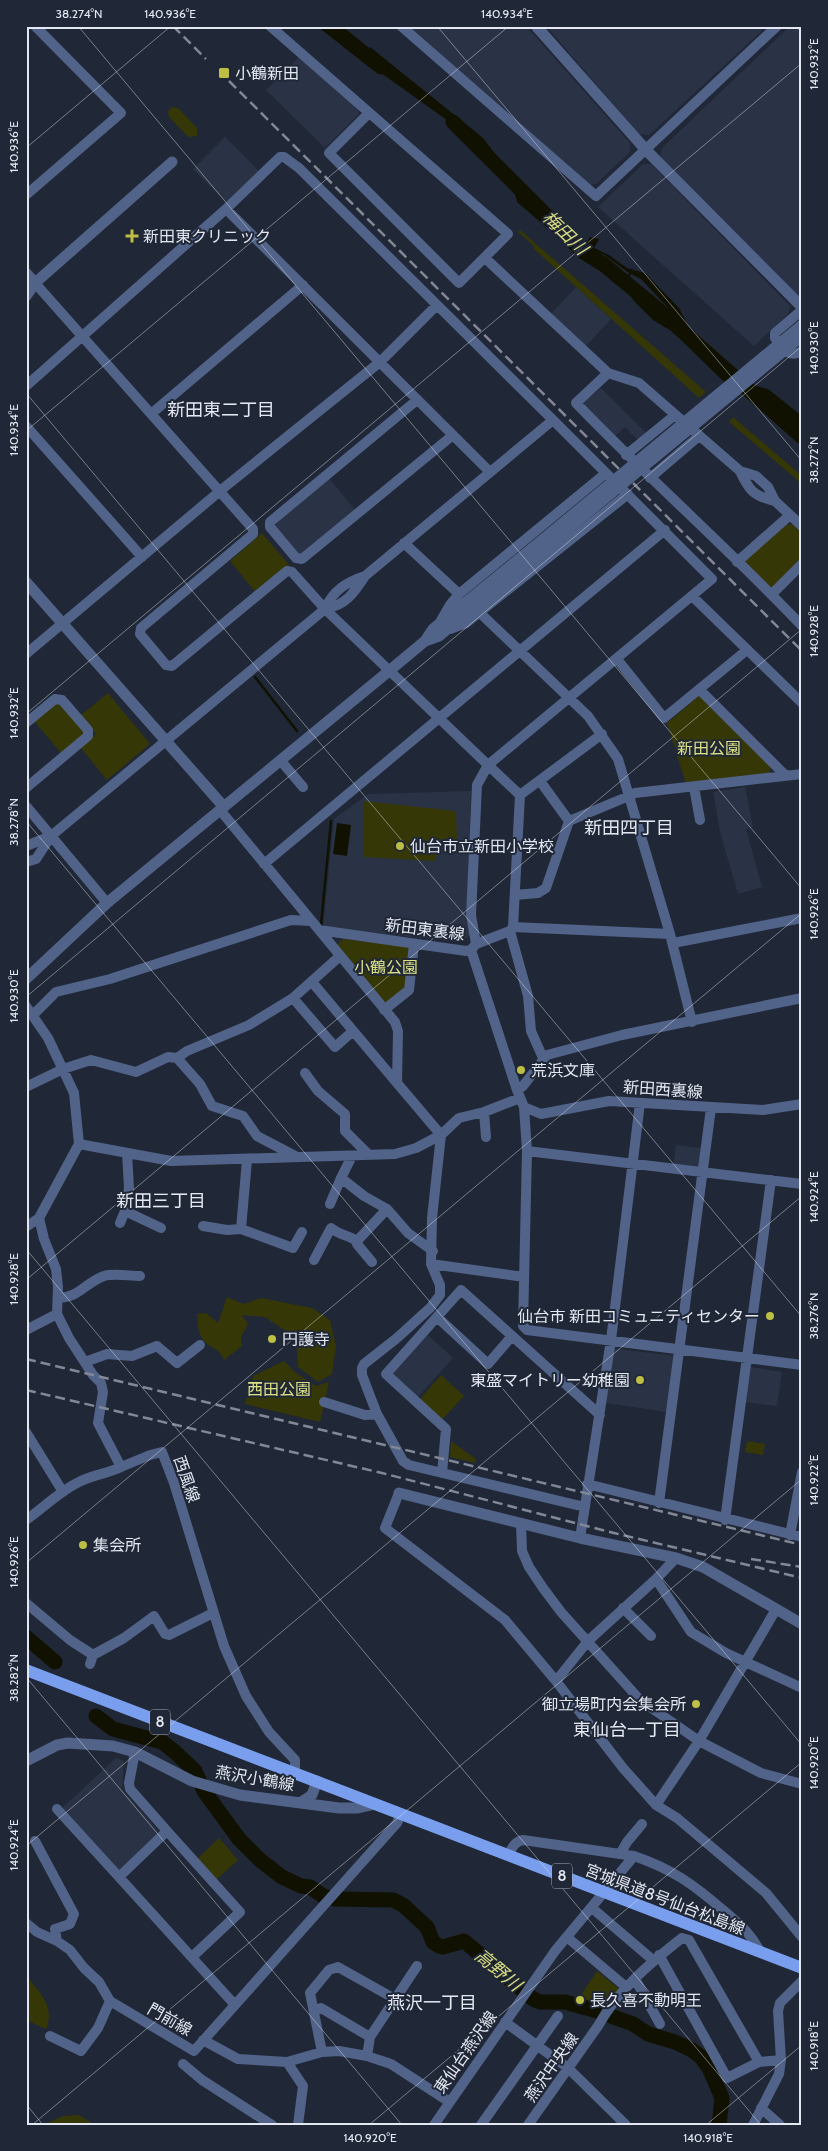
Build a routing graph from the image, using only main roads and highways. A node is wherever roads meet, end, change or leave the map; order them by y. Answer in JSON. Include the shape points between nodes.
{"nodes":[{"id":1,"x":26,"y":1670,"type":"edge"},
{"id":2,"x":802,"y":1968,"type":"edge"}],
"edges":[{"from":1,"to":2,"type":"main road","name":"宮城県道8号仙台松島線","number":"8"}]}
